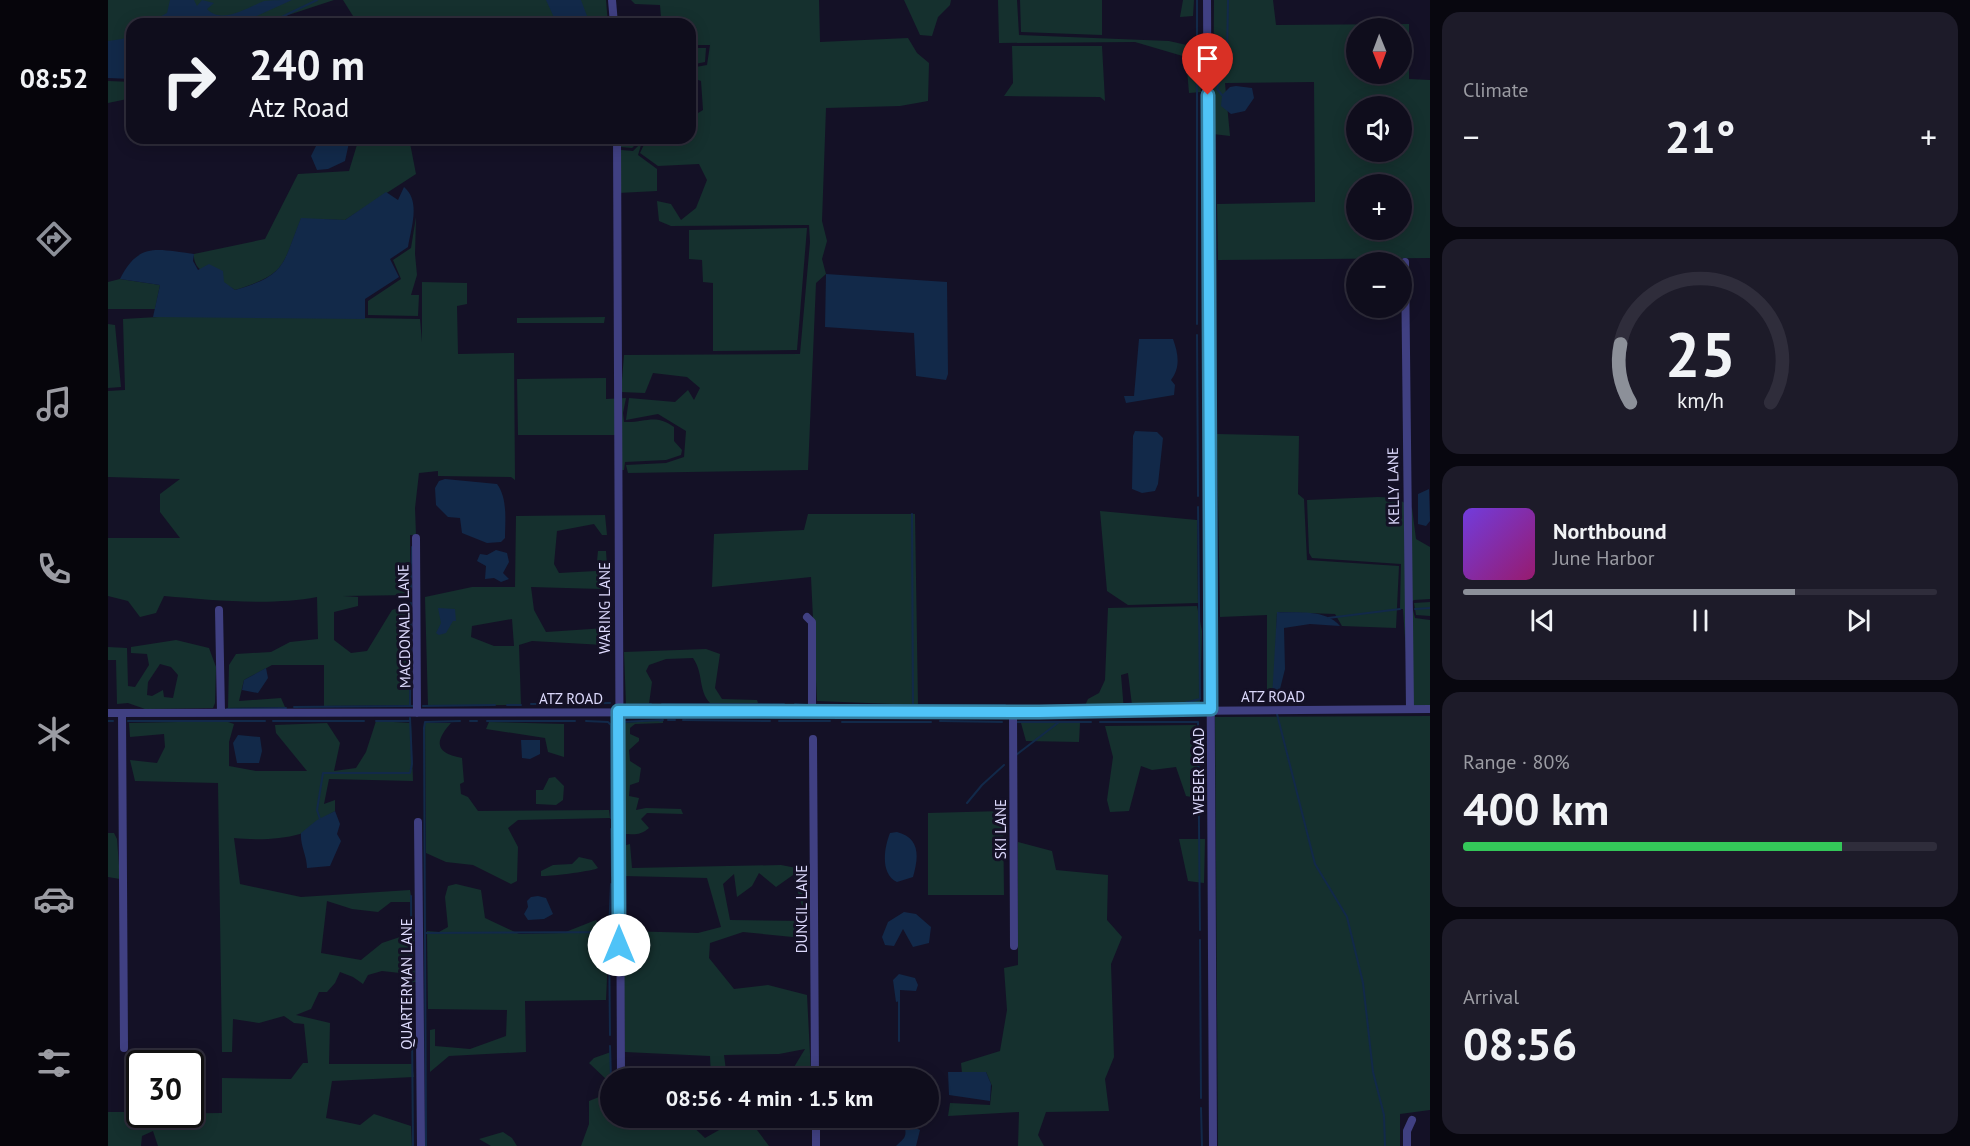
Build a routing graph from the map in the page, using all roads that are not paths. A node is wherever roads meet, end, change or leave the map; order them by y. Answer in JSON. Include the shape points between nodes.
{"nodes":[{"id":1,"x":612,"y":0,"type":"edge"},
{"id":2,"x":1207,"y":0,"type":"edge"},
{"id":3,"x":614,"y":18,"type":"edge"},
{"id":4,"x":616,"y":144,"type":"edge"},
{"id":5,"x":1406,"y":318,"type":"edge"},
{"id":6,"x":417,"y":538,"type":"dead end"},
{"id":7,"x":219,"y":610,"type":"dead end"},
{"id":8,"x":807,"y":617,"type":"dead end"},
{"id":9,"x":1211,"y":709,"type":"junction"},
{"id":10,"x":1410,"y":709,"type":"junction"},
{"id":11,"x":1430,"y":709,"type":"edge"},
{"id":12,"x":618,"y":711,"type":"junction"},
{"id":13,"x":812,"y":711,"type":"junction"},
{"id":14,"x":1013,"y":712,"type":"junction"},
{"id":15,"x":108,"y":713,"type":"edge"},
{"id":16,"x":122,"y":713,"type":"junction"},
{"id":17,"x":221,"y":713,"type":"junction"},
{"id":18,"x":417,"y":713,"type":"junction"},
{"id":19,"x":813,"y":739,"type":"dead end"},
{"id":20,"x":418,"y":822,"type":"dead end"},
{"id":21,"x":1014,"y":946,"type":"dead end"},
{"id":22,"x":124,"y":1048,"type":"dead end"},
{"id":23,"x":621,"y":1068,"type":"edge"},
{"id":24,"x":815,"y":1068,"type":"edge"},
{"id":25,"x":1412,"y":1120,"type":"dead end"},
{"id":26,"x":816,"y":1128,"type":"edge"},
{"id":27,"x":421,"y":1146,"type":"edge"},
{"id":28,"x":816,"y":1146,"type":"edge"},
{"id":29,"x":1213,"y":1146,"type":"edge"},
{"id":30,"x":1407,"y":1146,"type":"edge"}],
"edges":[{"from":1,"to":3,"type":"street"},
{"from":2,"to":9,"type":"street","name":"WEBER ROAD"},
{"from":4,"to":12,"type":"street","name":"WARING LANE"},
{"from":5,"to":10,"type":"street","name":"KELLY LANE"},
{"from":6,"to":18,"type":"street","name":"MACDONALD LANE"},
{"from":7,"to":17,"type":"street"},
{"from":8,"to":13,"type":"street","via":[[812,622]]},
{"from":9,"to":10,"type":"street","name":"ATZ ROAD"},
{"from":9,"to":14,"type":"street","name":"ATZ ROAD"},
{"from":9,"to":29,"type":"street","name":"WEBER ROAD"},
{"from":10,"to":11,"type":"street","name":"ATZ ROAD"},
{"from":12,"to":13,"type":"street","name":"ATZ ROAD"},
{"from":12,"to":18,"type":"street","name":"ATZ ROAD"},
{"from":12,"to":23,"type":"street","name":"WARING LANE"},
{"from":13,"to":14,"type":"street","name":"ATZ ROAD"},
{"from":14,"to":21,"type":"street","name":"SKI LANE"},
{"from":15,"to":16,"type":"street","name":"ATZ ROAD"},
{"from":16,"to":17,"type":"street","name":"ATZ ROAD"},
{"from":16,"to":22,"type":"street"},
{"from":17,"to":18,"type":"street","name":"ATZ ROAD"},
{"from":19,"to":24,"type":"street","name":"DUNCIL LANE"},
{"from":20,"to":27,"type":"street","name":"QUARTERMAN LANE"},
{"from":25,"to":30,"type":"street"},
{"from":26,"to":28,"type":"street"}]}
